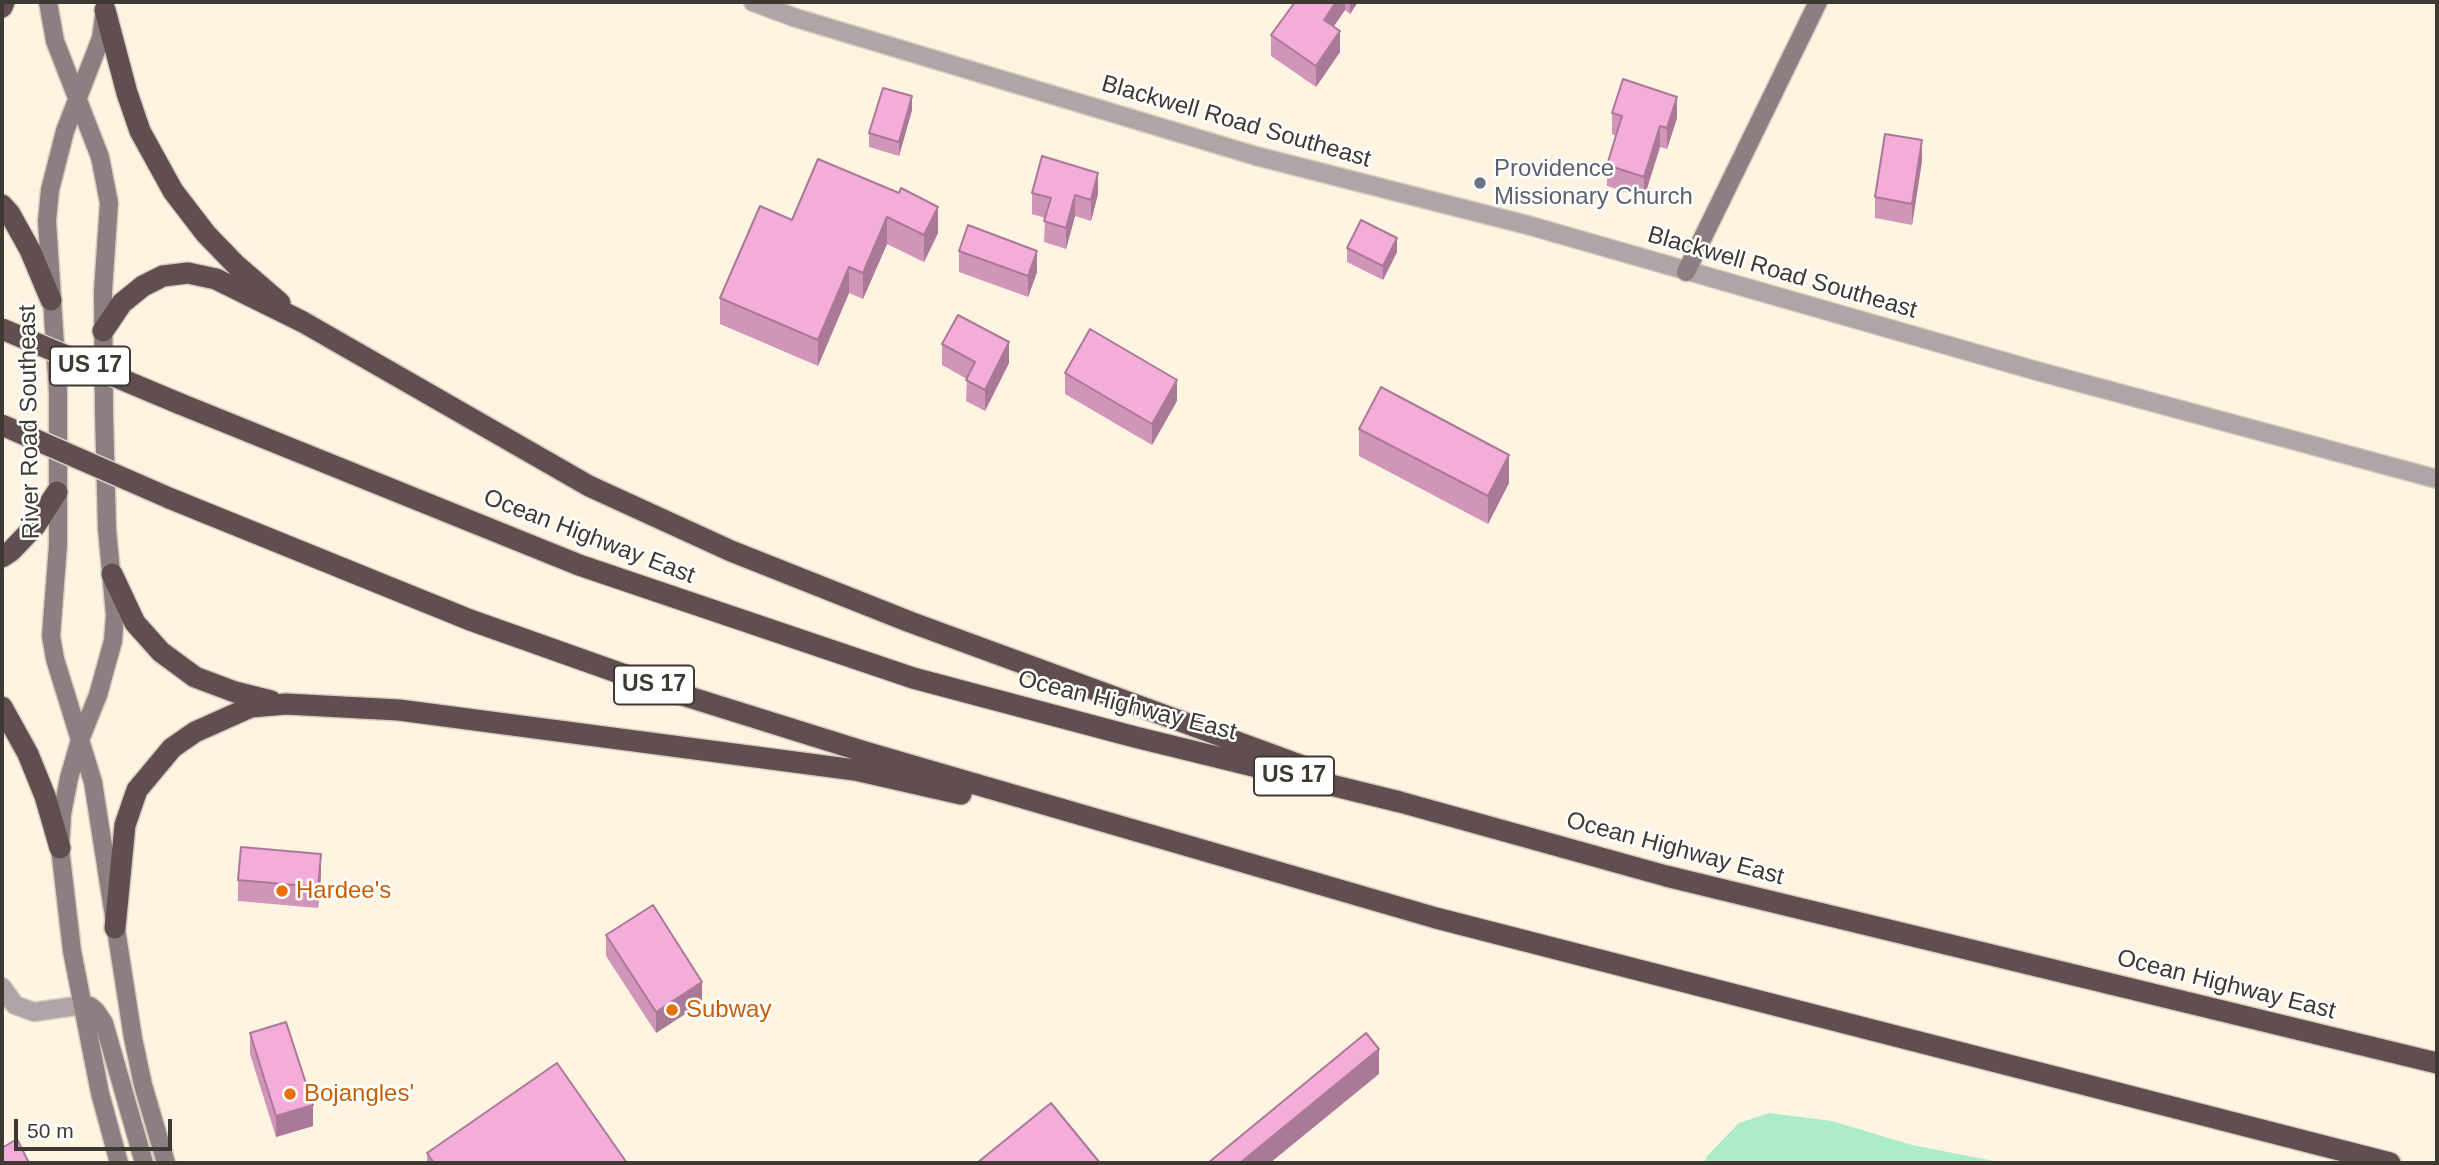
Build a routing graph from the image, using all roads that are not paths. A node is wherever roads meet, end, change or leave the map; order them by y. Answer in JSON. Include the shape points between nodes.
{"nodes":[{"id":1,"x":4,"y":2,"type":"edge"},
{"id":2,"x":48,"y":2,"type":"edge"},
{"id":3,"x":753,"y":2,"type":"edge"},
{"id":4,"x":1818,"y":2,"type":"edge"},
{"id":5,"x":105,"y":6,"type":"edge"},
{"id":6,"x":2,"y":7,"type":"edge"},
{"id":7,"x":77,"y":104,"type":"junction"},
{"id":8,"x":2,"y":205,"type":"edge"},
{"id":9,"x":1686,"y":272,"type":"junction"},
{"id":10,"x":51,"y":300,"type":"junction"},
{"id":11,"x":303,"y":322,"type":"junction"},
{"id":12,"x":2,"y":329,"type":"edge"},
{"id":13,"x":103,"y":331,"type":"junction"},
{"id":14,"x":2,"y":425,"type":"edge"},
{"id":15,"x":2437,"y":479,"type":"edge"},
{"id":16,"x":57,"y":492,"type":"junction"},
{"id":17,"x":2,"y":557,"type":"edge"},
{"id":18,"x":112,"y":574,"type":"junction"},
{"id":19,"x":286,"y":704,"type":"junction"},
{"id":20,"x":2,"y":707,"type":"edge"},
{"id":21,"x":80,"y":740,"type":"junction"},
{"id":22,"x":1400,"y":802,"type":"junction"},
{"id":23,"x":1151,"y":836,"type":"junction"},
{"id":24,"x":60,"y":848,"type":"junction"},
{"id":25,"x":115,"y":928,"type":"junction"},
{"id":26,"x":2,"y":987,"type":"edge"},
{"id":27,"x":83,"y":1005,"type":"junction"},
{"id":28,"x":2437,"y":1063,"type":"edge"},
{"id":29,"x":119,"y":1163,"type":"edge"},
{"id":30,"x":144,"y":1163,"type":"edge"},
{"id":31,"x":166,"y":1163,"type":"edge"},
{"id":32,"x":2389,"y":1163,"type":"edge"}],
"edges":[{"from":1,"to":6,"type":"highway"},
{"from":2,"to":7,"type":"main road","via":[[55,41]]},
{"from":3,"to":9,"type":"street","name":"Blackwell Road Southeast","via":[[1256,156],[1531,226]]},
{"from":4,"to":9,"type":"main road"},
{"from":5,"to":7,"type":"main road","name":"River Road Southeast","via":[[101,38]]},
{"from":5,"to":11,"type":"highway","via":[[140,131],[173,191],[236,265]]},
{"from":7,"to":10,"type":"main road","name":"River Road Southeast","via":[[50,190]]},
{"from":7,"to":13,"type":"main road","via":[[100,157],[109,203]]},
{"from":8,"to":10,"type":"highway","via":[[30,250]]},
{"from":9,"to":15,"type":"street","name":"Blackwell Road Southeast"},
{"from":10,"to":16,"type":"main road","name":"River Road Southeast","via":[[58,392]]},
{"from":11,"to":13,"type":"highway","via":[[215,279],[188,273],[163,276],[143,286],[122,303]]},
{"from":11,"to":22,"type":"highway","via":[[589,486],[731,551],[910,622]]},
{"from":12,"to":22,"type":"highway","name":"Ocean Highway East","number":"US 17","bridge":true,"via":[[579,565],[913,678]]},
{"from":13,"to":18,"type":"main road"},
{"from":14,"to":23,"type":"highway","number":"US 17","bridge":true,"via":[[470,620],[673,692]]},
{"from":16,"to":17,"type":"highway","via":[[35,526]]},
{"from":16,"to":21,"type":"main road","name":"River Road Southeast","via":[[51,636]]},
{"from":18,"to":19,"type":"highway","via":[[135,623],[161,652],[195,677]]},
{"from":18,"to":21,"type":"main road","via":[[113,641]]},
{"from":19,"to":23,"type":"highway","via":[[399,710],[855,770]]},
{"from":19,"to":25,"type":"highway","via":[[251,707],[195,732],[172,748],[137,790],[125,825]]},
{"from":20,"to":24,"type":"highway","via":[[28,754]]},
{"from":21,"to":24,"type":"main road","via":[[62,814]]},
{"from":21,"to":25,"type":"main road","name":"River Road Southeast","via":[[101,820]]},
{"from":22,"to":28,"type":"highway","name":"Ocean Highway East","number":"US 17","via":[[1666,876]]},
{"from":23,"to":32,"type":"highway","number":"US 17","via":[[1436,918]]},
{"from":24,"to":27,"type":"main road"},
{"from":25,"to":31,"type":"main road","name":"River Road Southeast","via":[[142,1085]]},
{"from":26,"to":27,"type":"street","via":[[15,1005],[34,1012]]},
{"from":27,"to":29,"type":"main road"},
{"from":27,"to":30,"type":"main road","via":[[96,1011],[104,1023]]}]}
